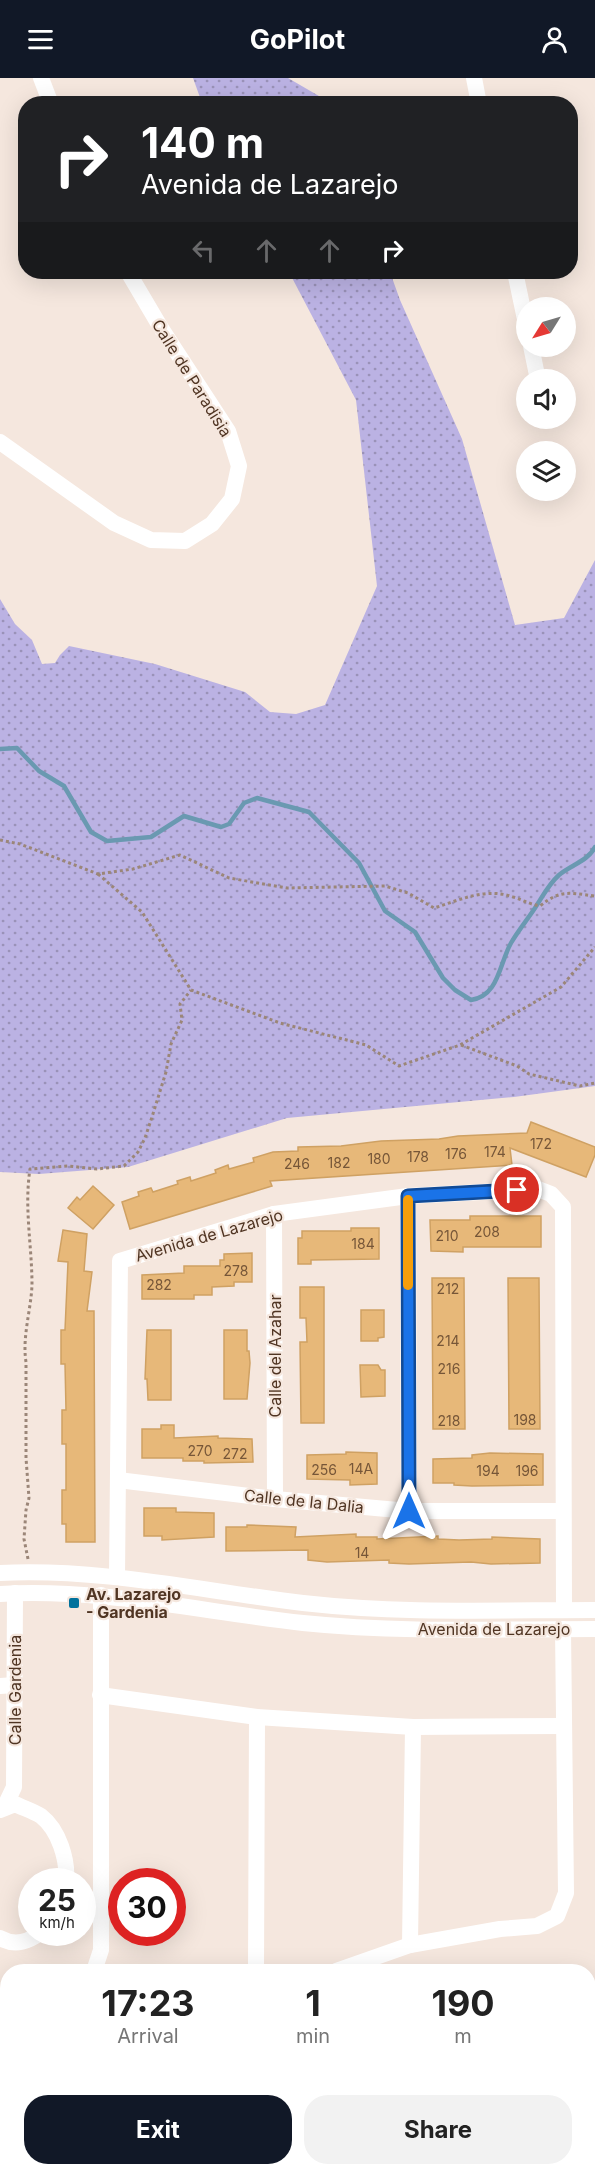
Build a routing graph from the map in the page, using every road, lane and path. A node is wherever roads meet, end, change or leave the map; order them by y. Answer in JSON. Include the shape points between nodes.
{"nodes":[{"id":1,"x":41,"y":78,"type":"edge"},
{"id":2,"x":474,"y":78,"type":"edge"},
{"id":3,"x":48,"y":96,"type":"edge"},
{"id":4,"x":477,"y":96,"type":"edge"},
{"id":5,"x":132,"y":279,"type":"edge"},
{"id":6,"x":516,"y":279,"type":"edge"},
{"id":7,"x":520,"y":297,"type":"edge"},
{"id":8,"x":0,"y":442,"type":"edge"},
{"id":9,"x":0,"y":840,"type":"edge"},
{"id":10,"x":98,"y":873,"type":"junction"},
{"id":11,"x":595,"y":896,"type":"edge"},
{"id":12,"x":595,"y":948,"type":"edge"},
{"id":13,"x":190,"y":990,"type":"junction"},
{"id":14,"x":460,"y":1045,"type":"junction"},
{"id":15,"x":595,"y":1083,"type":"edge"},
{"id":16,"x":408,"y":1196,"type":"junction"},
{"id":17,"x":274,"y":1214,"type":"junction"},
{"id":18,"x":118,"y":1480,"type":"junction"},
{"id":19,"x":275,"y":1499,"type":"junction"},
{"id":20,"x":409,"y":1511,"type":"junction"},
{"id":21,"x":562,"y":1511,"type":"junction"},
{"id":22,"x":0,"y":1573,"type":"edge"},
{"id":23,"x":28,"y":1573,"type":"junction"},
{"id":24,"x":117,"y":1576,"type":"junction"},
{"id":25,"x":8,"y":1593,"type":"edge"},
{"id":26,"x":100,"y":1595,"type":"junction"},
{"id":27,"x":564,"y":1610,"type":"junction"},
{"id":28,"x":595,"y":1610,"type":"edge"},
{"id":29,"x":563,"y":1629,"type":"junction"},
{"id":30,"x":595,"y":1629,"type":"edge"},
{"id":31,"x":8,"y":1686,"type":"edge"},
{"id":32,"x":100,"y":1695,"type":"junction"},
{"id":33,"x":257,"y":1717,"type":"junction"},
{"id":34,"x":563,"y":1726,"type":"junction"},
{"id":35,"x":413,"y":1727,"type":"junction"},
{"id":36,"x":14,"y":1787,"type":"junction"},
{"id":37,"x":2,"y":1809,"type":"edge"},
{"id":38,"x":28,"y":1810,"type":"junction"},
{"id":39,"x":67,"y":1868,"type":"edge"},
{"id":40,"x":0,"y":1938,"type":"edge"},
{"id":41,"x":18,"y":1942,"type":"edge"},
{"id":42,"x":410,"y":1945,"type":"junction"},
{"id":43,"x":96,"y":1964,"type":"edge"},
{"id":44,"x":256,"y":1964,"type":"edge"},
{"id":45,"x":356,"y":1964,"type":"edge"}],
"edges":[{"from":1,"to":3,"type":"street"},
{"from":2,"to":4,"type":"street"},
{"from":5,"to":8,"type":"street","name":"Calle de Paradisia","via":[[228,430],[239,466],[232,499],[212,524],[184,541],[151,540],[114,524]]},
{"from":6,"to":7,"type":"street"},
{"from":9,"to":10,"type":"path"},
{"from":10,"to":11,"type":"path","via":[[133,869],[180,855],[229,878],[287,888],[385,886],[434,908],[479,893],[512,896],[540,906],[554,895]]},
{"from":10,"to":13,"type":"path","via":[[142,912]]},
{"from":12,"to":14,"type":"path","via":[[561,987]]},
{"from":13,"to":14,"type":"path","via":[[280,1023],[366,1044],[399,1065]]},
{"from":13,"to":23,"type":"path","via":[[180,1004],[182,1020],[138,1152],[124,1166],[30,1170],[27,1217],[32,1284],[24,1350],[29,1498],[24,1539]]},
{"from":14,"to":15,"type":"path","via":[[529,1074],[580,1086]]},
{"from":16,"to":17,"type":"street","name":"Avenida de Lazarejo"},
{"from":16,"to":20,"type":"street"},
{"from":16,"to":21,"type":"street","name":"Avenida de Lazarejo","via":[[538,1189],[551,1194],[563,1207]]},
{"from":17,"to":18,"type":"street","name":"Avenida de Lazarejo","via":[[120,1261]]},
{"from":17,"to":19,"type":"street","name":"Calle del Azahar"},
{"from":18,"to":19,"type":"street","name":"Calle de la Dalia"},
{"from":18,"to":24,"type":"street","name":"Avenida de Lazarejo"},
{"from":19,"to":20,"type":"street","name":"Calle de la Dalia"},
{"from":20,"to":21,"type":"street","name":"Calle de la Dalia"},
{"from":21,"to":27,"type":"street","name":"Avenida de Lazarejo"},
{"from":22,"to":23,"type":"street","name":"Avenida de Lazarejo"},
{"from":23,"to":24,"type":"street","name":"Avenida de Lazarejo"},
{"from":24,"to":27,"type":"street","name":"Avenida de Lazarejo","via":[[304,1603],[392,1610]]},
{"from":25,"to":26,"type":"street","name":"Avenida de Lazarejo"},
{"from":25,"to":31,"type":"street","name":"Calle Gardenia"},
{"from":26,"to":29,"type":"street","name":"Avenida de Lazarejo","via":[[304,1623],[393,1629]]},
{"from":26,"to":32,"type":"street"},
{"from":27,"to":28,"type":"street","name":"Avenida de Lazarejo"},
{"from":29,"to":30,"type":"street","name":"Avenida de Lazarejo"},
{"from":29,"to":34,"type":"street"},
{"from":31,"to":36,"type":"street","name":"Calle Gardenia"},
{"from":32,"to":33,"type":"street"},
{"from":32,"to":43,"type":"street","via":[[101,1950]]},
{"from":33,"to":35,"type":"street"},
{"from":33,"to":44,"type":"street"},
{"from":34,"to":35,"type":"street"},
{"from":34,"to":42,"type":"street","via":[[566,1893],[558,1916],[537,1926]]},
{"from":35,"to":42,"type":"street"},
{"from":36,"to":37,"type":"street","name":"Calle Gardenia"},
{"from":36,"to":38,"type":"street"},
{"from":37,"to":38,"type":"street","via":[[15,1804]]},
{"from":38,"to":39,"type":"street","via":[[42,1817],[58,1839]]},
{"from":40,"to":41,"type":"street"},
{"from":42,"to":45,"type":"street"}]}
